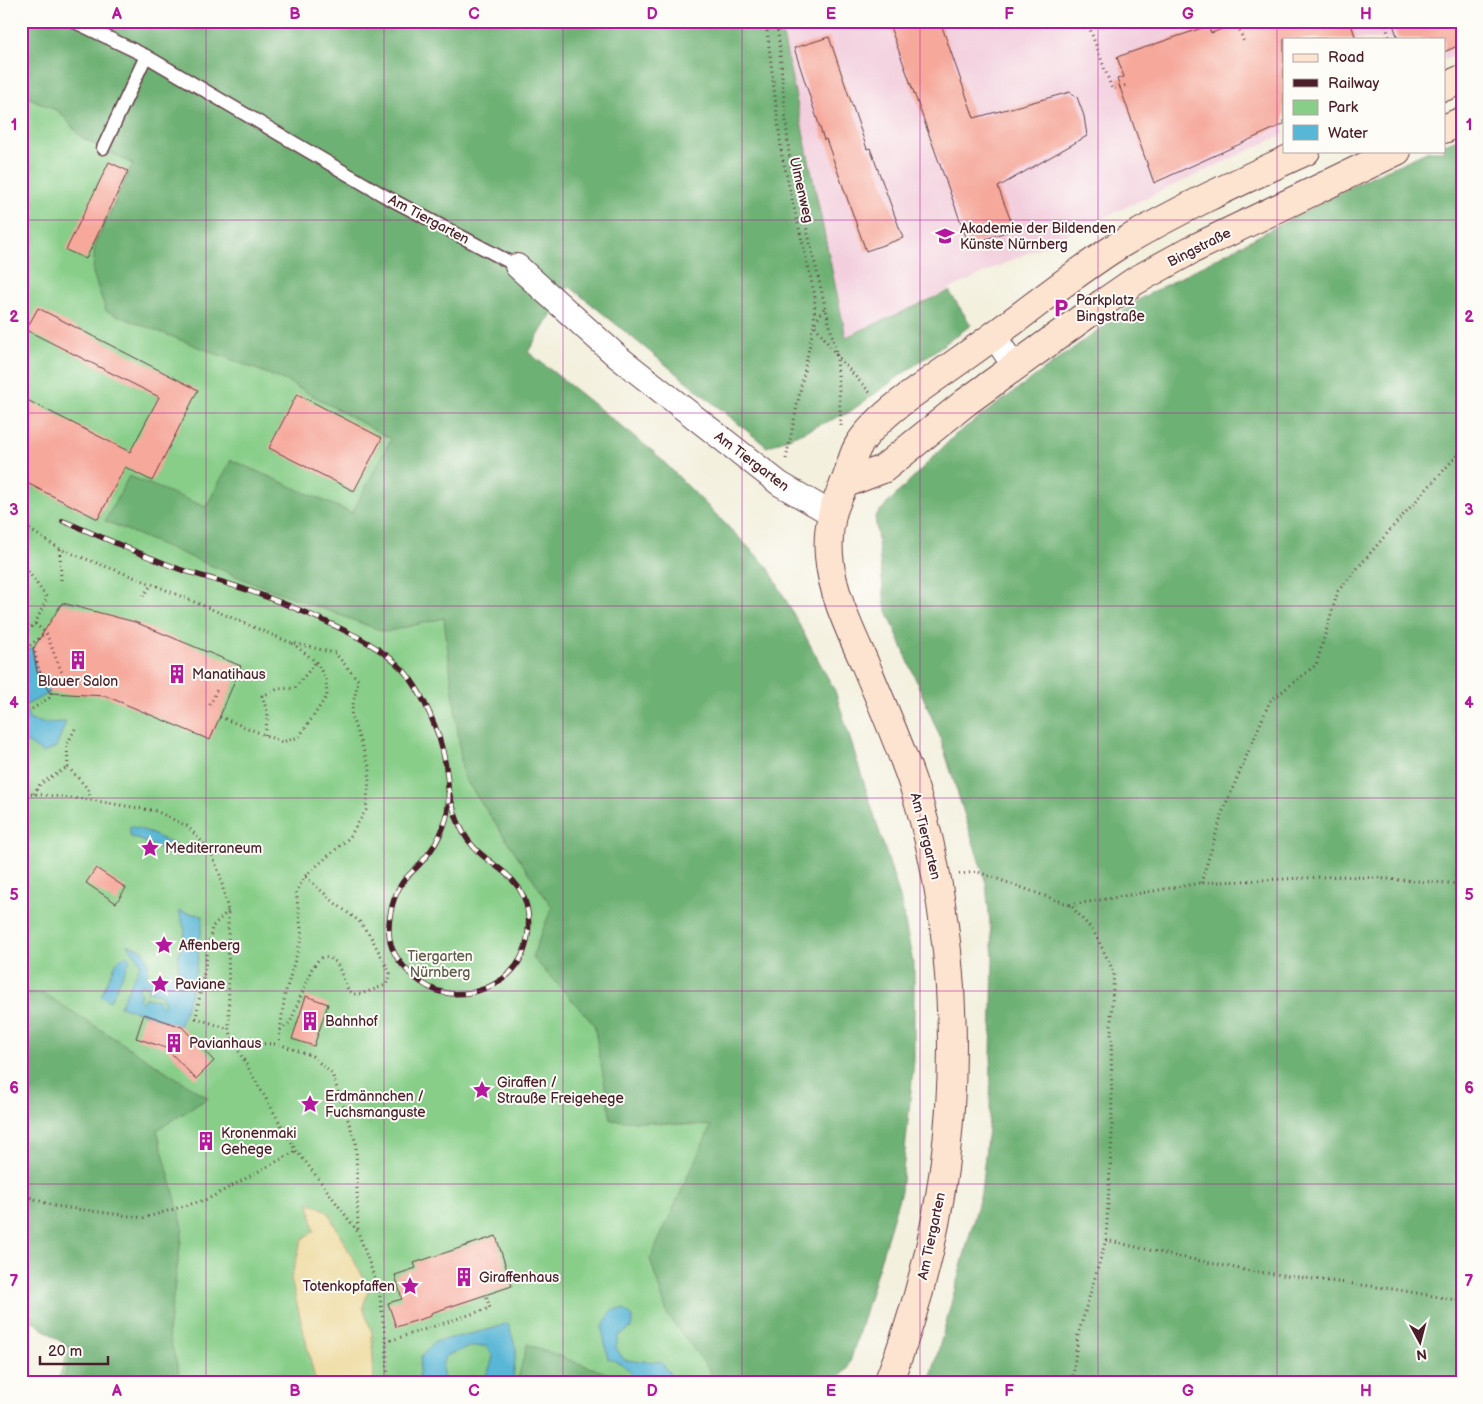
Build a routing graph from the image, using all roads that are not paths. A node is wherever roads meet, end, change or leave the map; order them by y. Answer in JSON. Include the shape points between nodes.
{"nodes":[{"id":1,"x":73,"y":21,"type":"edge"},
{"id":2,"x":146,"y":56,"type":"junction"},
{"id":3,"x":1462,"y":79,"type":"edge"},
{"id":4,"x":1446,"y":86,"type":"edge"},
{"id":5,"x":1462,"y":121,"type":"edge"},
{"id":6,"x":1446,"y":128,"type":"edge"},
{"id":7,"x":103,"y":148,"type":"dead end"},
{"id":8,"x":1304,"y":152,"type":"edge"},
{"id":9,"x":1395,"y":152,"type":"edge"},
{"id":10,"x":517,"y":266,"type":"joint"},
{"id":11,"x":994,"y":336,"type":"junction"},
{"id":12,"x":1015,"y":367,"type":"junction"},
{"id":13,"x":844,"y":484,"type":"junction"},
{"id":14,"x":832,"y":514,"type":"junction"},
{"id":15,"x":888,"y":1383,"type":"edge"}],
"edges":[{"from":1,"to":2,"type":"lane","name":"Am Tiergarten"},
{"from":2,"to":7,"type":"lane"},
{"from":2,"to":10,"type":"lane","name":"Am Tiergarten","via":[[383,194]]},
{"from":3,"to":4,"type":"street"},
{"from":5,"to":6,"type":"street"},
{"from":8,"to":11,"type":"street","via":[[1171,216],[1118,246]]},
{"from":9,"to":12,"type":"street","name":"Bingstraße","via":[[1198,246],[1136,280]]},
{"from":10,"to":14,"type":"street","name":"Am Tiergarten","via":[[618,357],[780,484]]},
{"from":11,"to":12,"type":"street"},
{"from":11,"to":13,"type":"street","via":[[887,413],[858,444]]},
{"from":12,"to":13,"type":"street","name":"Bingstraße","via":[[883,469]]},
{"from":13,"to":14,"type":"street"},
{"from":14,"to":15,"type":"street","name":"Am Tiergarten","via":[[829,558],[835,586],[889,717],[923,818],[936,876],[950,978],[952,1081],[940,1200],[920,1290]]}]}
